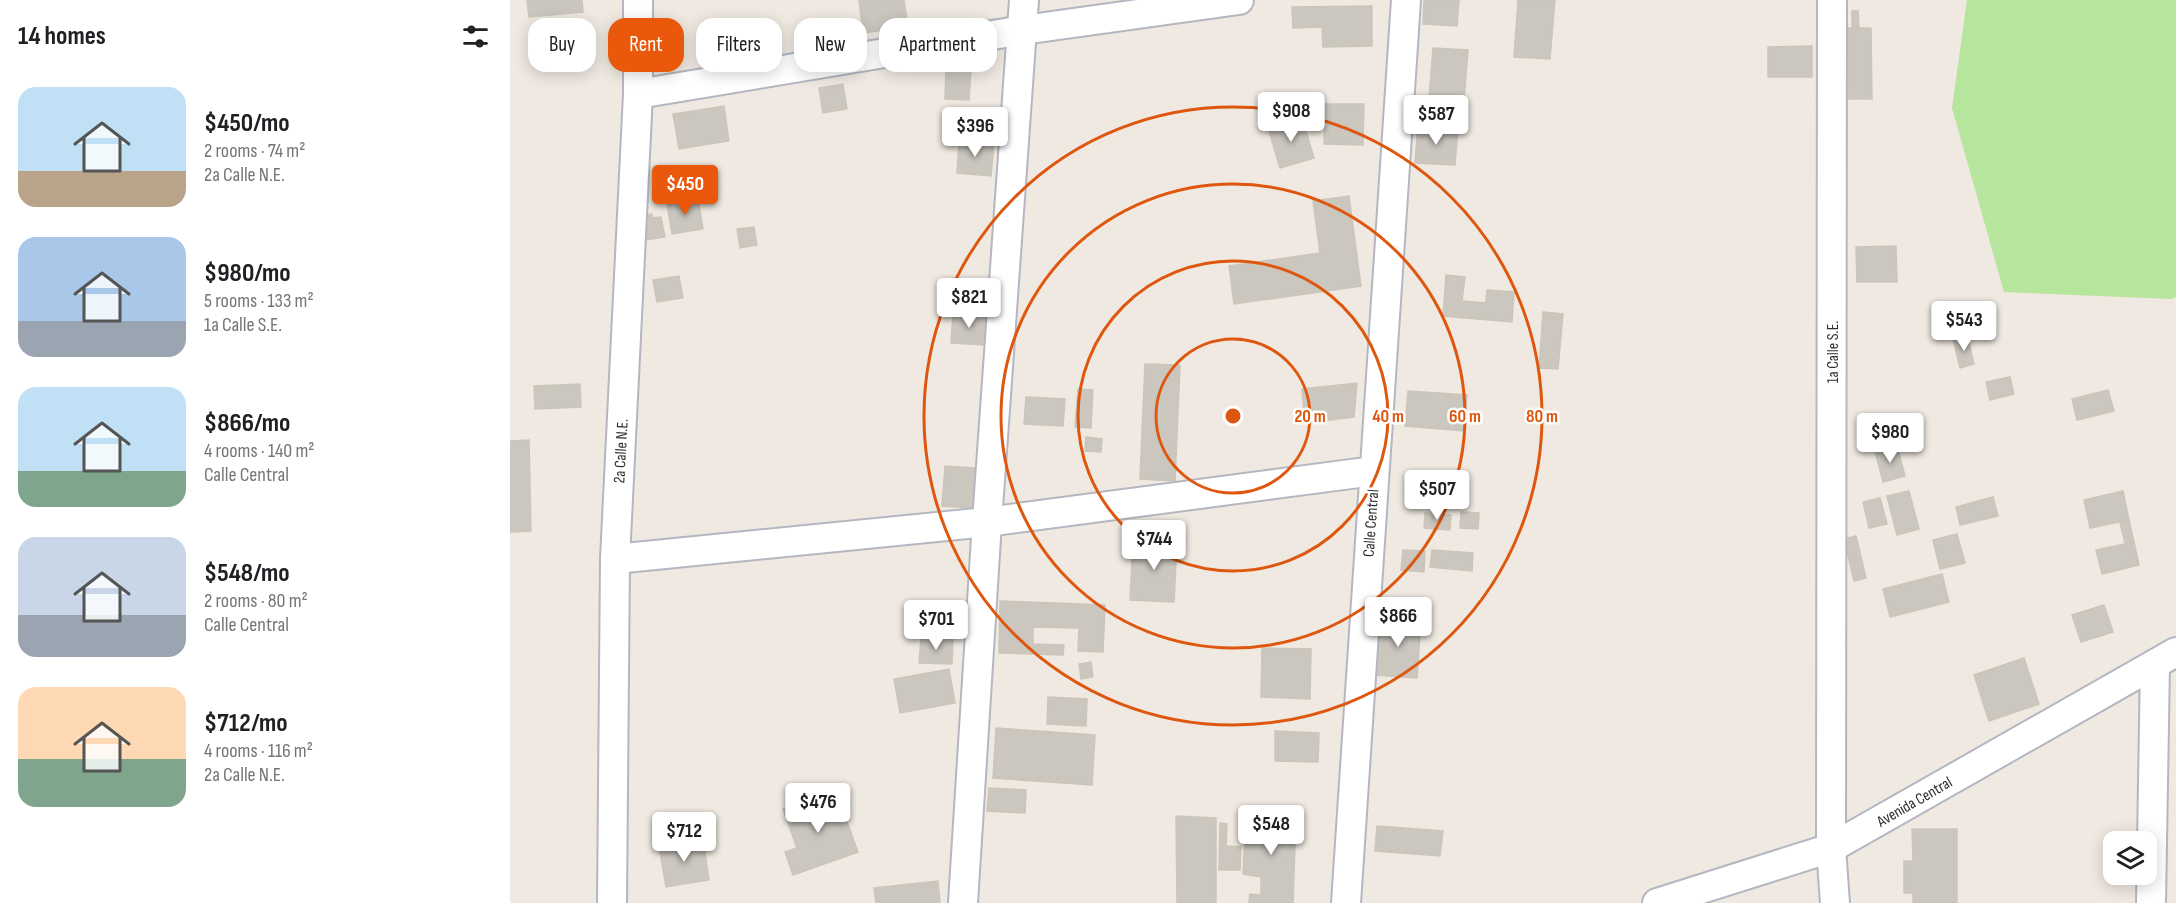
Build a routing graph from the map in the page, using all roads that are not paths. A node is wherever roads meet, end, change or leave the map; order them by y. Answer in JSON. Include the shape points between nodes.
{"nodes":[{"id":1,"x":638,"y":0,"type":"edge"},
{"id":2,"x":1024,"y":0,"type":"edge"},
{"id":3,"x":1239,"y":0,"type":"edge"},
{"id":4,"x":1406,"y":0,"type":"edge"},
{"id":5,"x":1832,"y":0,"type":"edge"},
{"id":6,"x":1023,"y":30,"type":"junction"},
{"id":7,"x":638,"y":94,"type":"junction"},
{"id":8,"x":1374,"y":471,"type":"junction"},
{"id":9,"x":987,"y":522,"type":"junction"},
{"id":10,"x":615,"y":559,"type":"junction"},
{"id":11,"x":2166,"y":658,"type":"edge"},
{"id":12,"x":1831,"y":848,"type":"junction"},
{"id":13,"x":612,"y":903,"type":"edge"},
{"id":14,"x":963,"y":903,"type":"edge"},
{"id":15,"x":1346,"y":903,"type":"edge"},
{"id":16,"x":1657,"y":903,"type":"edge"},
{"id":17,"x":1835,"y":903,"type":"edge"},
{"id":18,"x":2151,"y":903,"type":"edge"}],
"edges":[{"from":1,"to":7,"type":"street","name":"2a Calle N.E."},
{"from":2,"to":6,"type":"street"},
{"from":3,"to":6,"type":"street"},
{"from":4,"to":8,"type":"street","name":"Calle Central"},
{"from":5,"to":12,"type":"street","name":"1a Calle S.E."},
{"from":6,"to":7,"type":"street"},
{"from":6,"to":9,"type":"street"},
{"from":7,"to":10,"type":"street","name":"2a Calle N.E."},
{"from":8,"to":9,"type":"street"},
{"from":8,"to":15,"type":"street","name":"Calle Central"},
{"from":9,"to":10,"type":"street"},
{"from":9,"to":14,"type":"street"},
{"from":10,"to":13,"type":"street","name":"2a Calle N.E."},
{"from":11,"to":12,"type":"street","name":"Avenida Central"},
{"from":11,"to":18,"type":"street"},
{"from":12,"to":16,"type":"street","name":"Avenida Central"},
{"from":12,"to":17,"type":"street","name":"1a Calle S.E."}]}
